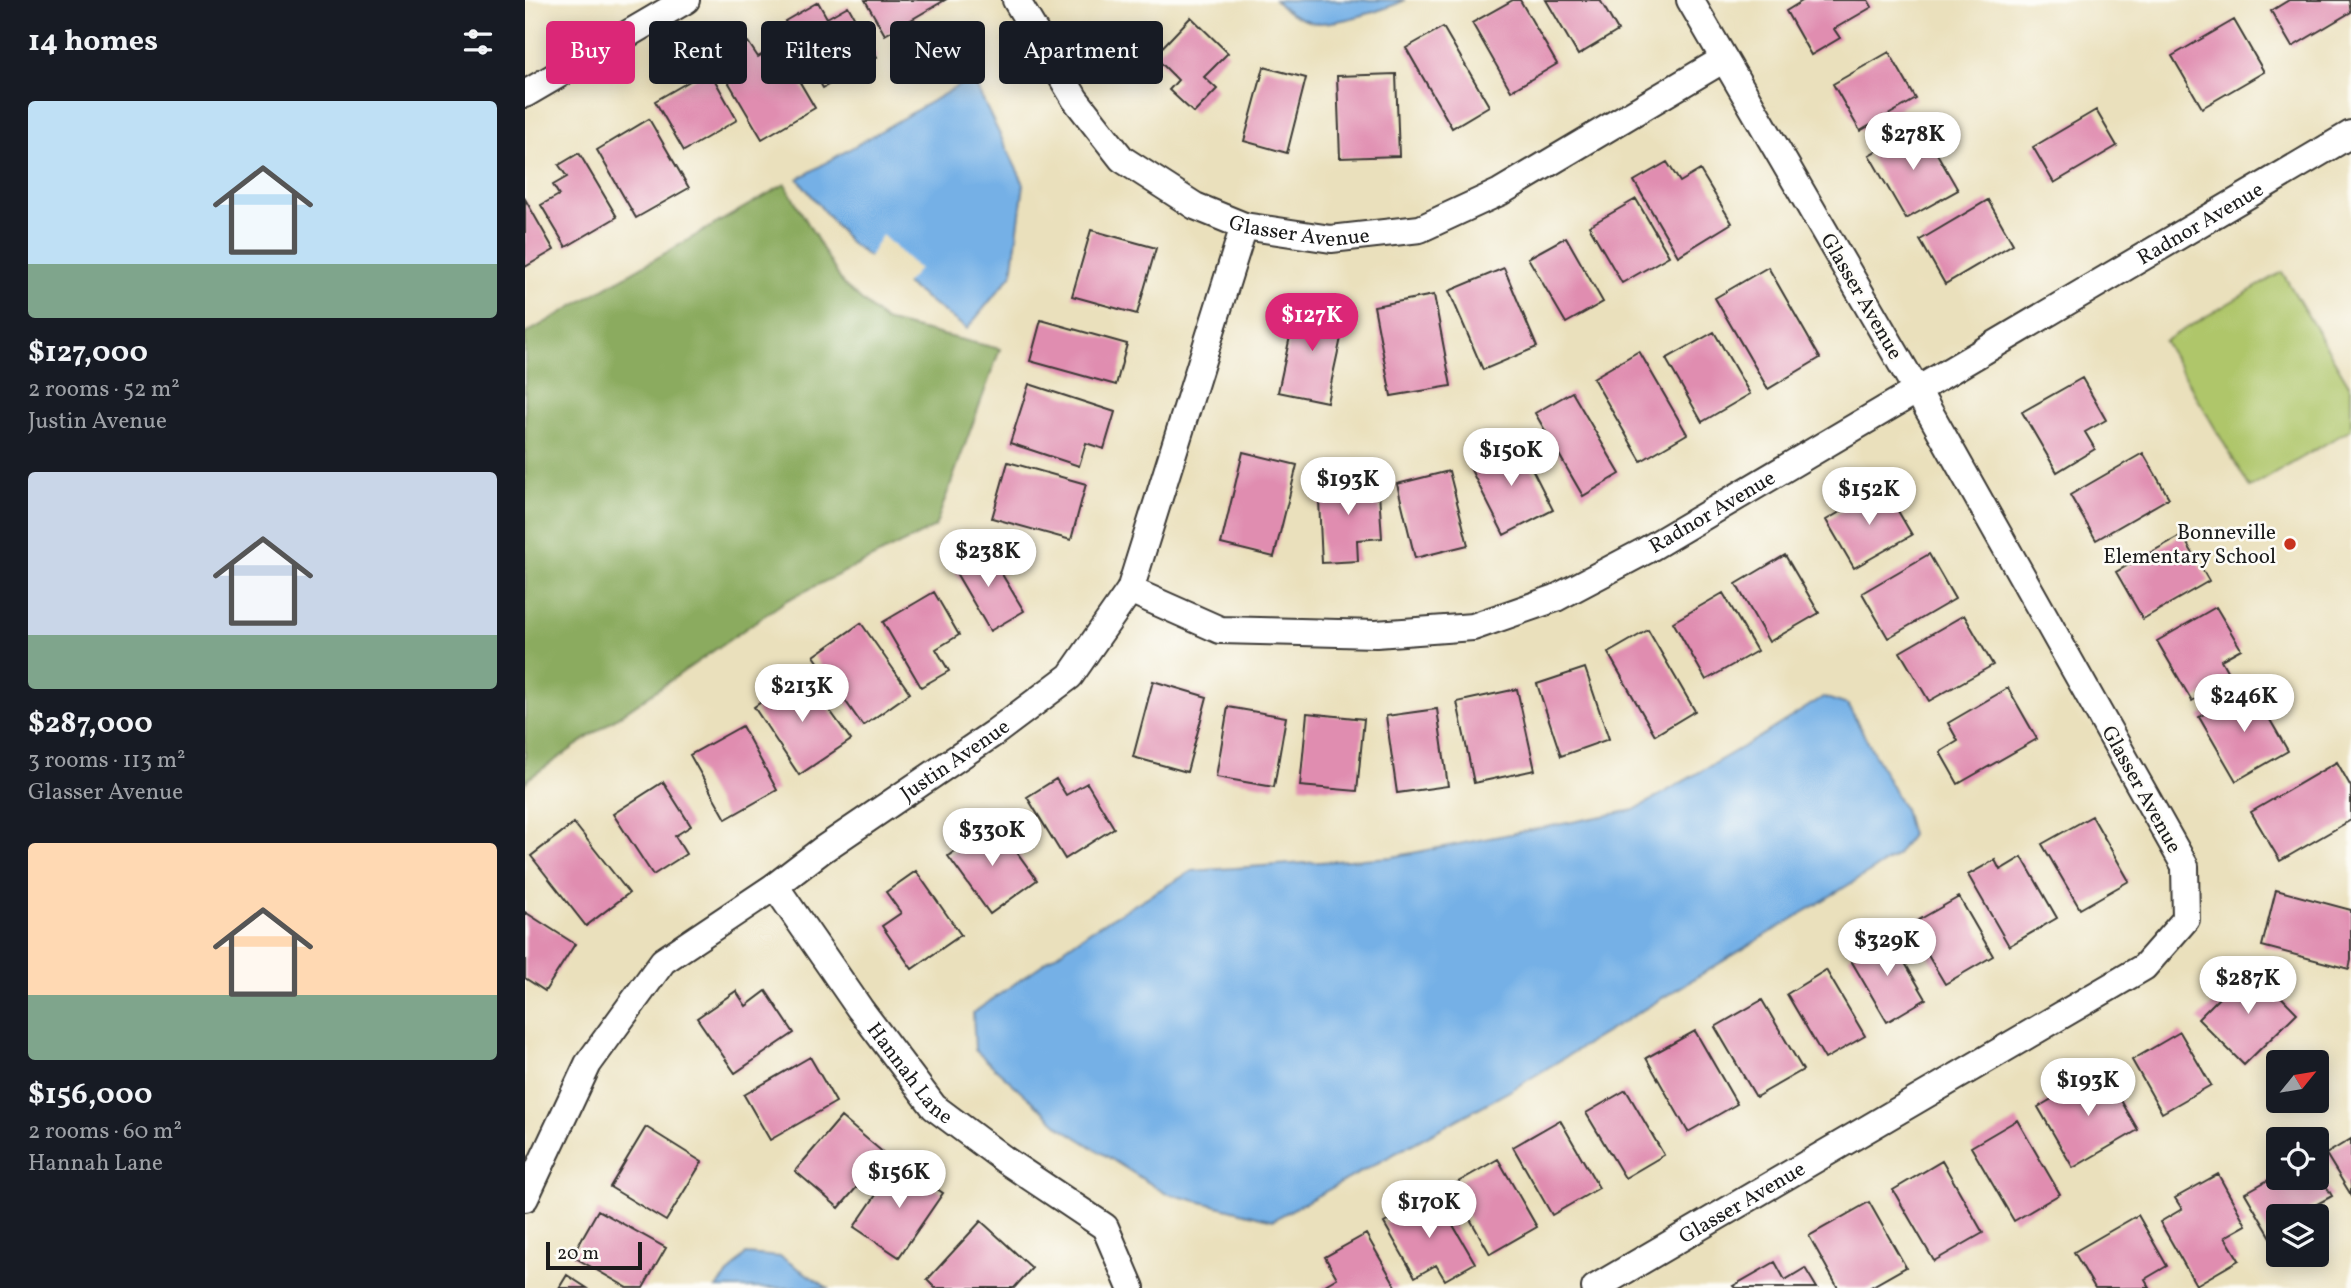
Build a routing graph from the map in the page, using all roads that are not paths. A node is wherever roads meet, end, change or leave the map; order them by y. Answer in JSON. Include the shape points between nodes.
{"nodes":[{"id":1,"x":686,"y":0,"type":"edge"},
{"id":2,"x":1016,"y":0,"type":"edge"},
{"id":3,"x":1690,"y":0,"type":"edge"},
{"id":4,"x":1724,"y":59,"type":"junction"},
{"id":5,"x":525,"y":94,"type":"edge"},
{"id":6,"x":2351,"y":134,"type":"edge"},
{"id":7,"x":1244,"y":226,"type":"junction"},
{"id":8,"x":1916,"y":389,"type":"junction"},
{"id":9,"x":1130,"y":590,"type":"junction"},
{"id":10,"x":775,"y":886,"type":"junction"},
{"id":11,"x":525,"y":1198,"type":"edge"},
{"id":12,"x":1131,"y":1288,"type":"edge"},
{"id":13,"x":1595,"y":1288,"type":"edge"}],
"edges":[{"from":1,"to":5,"type":"street"},
{"from":2,"to":7,"type":"street","name":"Glasser Avenue","via":[[1075,99],[1122,159],[1195,206]]},
{"from":3,"to":4,"type":"street","name":"Glasser Avenue"},
{"from":4,"to":7,"type":"street","name":"Glasser Avenue","via":[[1500,192],[1420,229],[1331,239]]},
{"from":4,"to":8,"type":"street","name":"Glasser Avenue"},
{"from":6,"to":8,"type":"street","name":"Radnor Avenue"},
{"from":7,"to":9,"type":"street","name":"Justin Avenue"},
{"from":8,"to":9,"type":"street","name":"Radnor Avenue","via":[[1634,557],[1556,598],[1473,627],[1376,634],[1220,630]]},
{"from":8,"to":13,"type":"street","name":"Glasser Avenue","via":[[2185,866],[2186,919],[2144,967]]},
{"from":9,"to":10,"type":"street","name":"Justin Avenue","via":[[1070,676]]},
{"from":10,"to":11,"type":"street","name":"Justin Avenue","via":[[663,961],[588,1064]]},
{"from":10,"to":12,"type":"street","name":"Hannah Lane","via":[[934,1107],[1105,1227]]}]}
